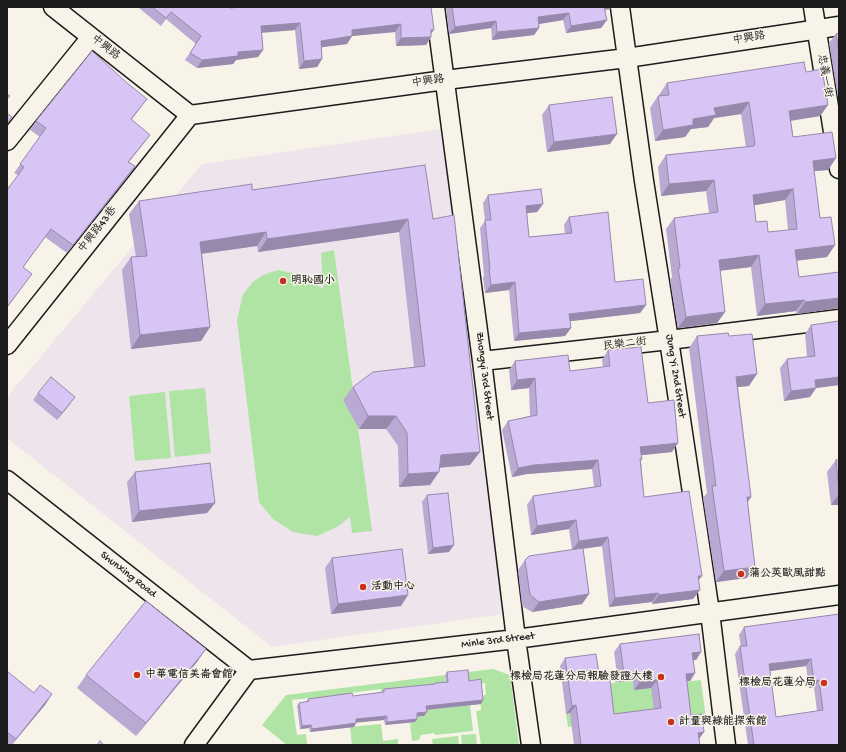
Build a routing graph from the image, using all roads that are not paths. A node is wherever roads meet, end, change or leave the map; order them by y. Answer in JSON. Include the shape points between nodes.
{"nodes":[{"id":1,"x":53,"y":7,"type":"edge"},
{"id":2,"x":435,"y":7,"type":"edge"},
{"id":3,"x":620,"y":7,"type":"edge"},
{"id":4,"x":813,"y":7,"type":"edge"},
{"id":5,"x":839,"y":26,"type":"edge"},
{"id":6,"x":816,"y":29,"type":"junction"},
{"id":7,"x":91,"y":37,"type":"junction"},
{"id":8,"x":627,"y":58,"type":"junction"},
{"id":9,"x":445,"y":80,"type":"junction"},
{"id":10,"x":190,"y":115,"type":"junction"},
{"id":11,"x":7,"y":141,"type":"edge"},
{"id":12,"x":839,"y":169,"type":"edge"},
{"id":13,"x":839,"y":319,"type":"edge"},
{"id":14,"x":669,"y":340,"type":"junction"},
{"id":15,"x":7,"y":345,"type":"edge"},
{"id":16,"x":482,"y":361,"type":"junction"},
{"id":17,"x":7,"y":480,"type":"edge"},
{"id":18,"x":839,"y":595,"type":"edge"},
{"id":19,"x":710,"y":612,"type":"junction"},
{"id":20,"x":516,"y":639,"type":"junction"},
{"id":21,"x":250,"y":670,"type":"junction"},
{"id":22,"x":194,"y":745,"type":"edge"},
{"id":23,"x":531,"y":745,"type":"edge"},
{"id":24,"x":726,"y":745,"type":"edge"}],
"edges":[{"from":1,"to":7,"type":"street","name":"中興路"},
{"from":2,"to":9,"type":"street","name":"Zhongyi 3rd Street"},
{"from":3,"to":8,"type":"street","name":"Jung Yi 2nd Street"},
{"from":4,"to":6,"type":"street","name":"忠義一街"},
{"from":5,"to":6,"type":"street","name":"中興路"},
{"from":6,"to":8,"type":"street","name":"中興路"},
{"from":6,"to":12,"type":"street","name":"忠義一街"},
{"from":7,"to":10,"type":"street","name":"中興路"},
{"from":7,"to":11,"type":"street"},
{"from":8,"to":9,"type":"street","name":"中興路"},
{"from":8,"to":14,"type":"street","name":"Jung Yi 2nd Street"},
{"from":9,"to":10,"type":"street","name":"中興路"},
{"from":9,"to":16,"type":"street","name":"Zhongyi 3rd Street"},
{"from":10,"to":15,"type":"street","name":"中興路43巷"},
{"from":13,"to":14,"type":"street","name":"民樂二街"},
{"from":14,"to":16,"type":"street","name":"民樂二街"},
{"from":14,"to":19,"type":"street","name":"Jung Yi 2nd Street"},
{"from":16,"to":20,"type":"street","name":"Zhongyi 3rd Street"},
{"from":17,"to":21,"type":"street","name":"Shunxing Road"},
{"from":18,"to":19,"type":"street","name":"Minle 3rd Street"},
{"from":19,"to":20,"type":"street","name":"Minle 3rd Street"},
{"from":19,"to":24,"type":"street","name":"Jung Yi 2nd Street"},
{"from":20,"to":21,"type":"street","name":"Minle 3rd Street"},
{"from":20,"to":23,"type":"street","name":"Zhongyi 3rd Street"},
{"from":21,"to":22,"type":"street"}]}
